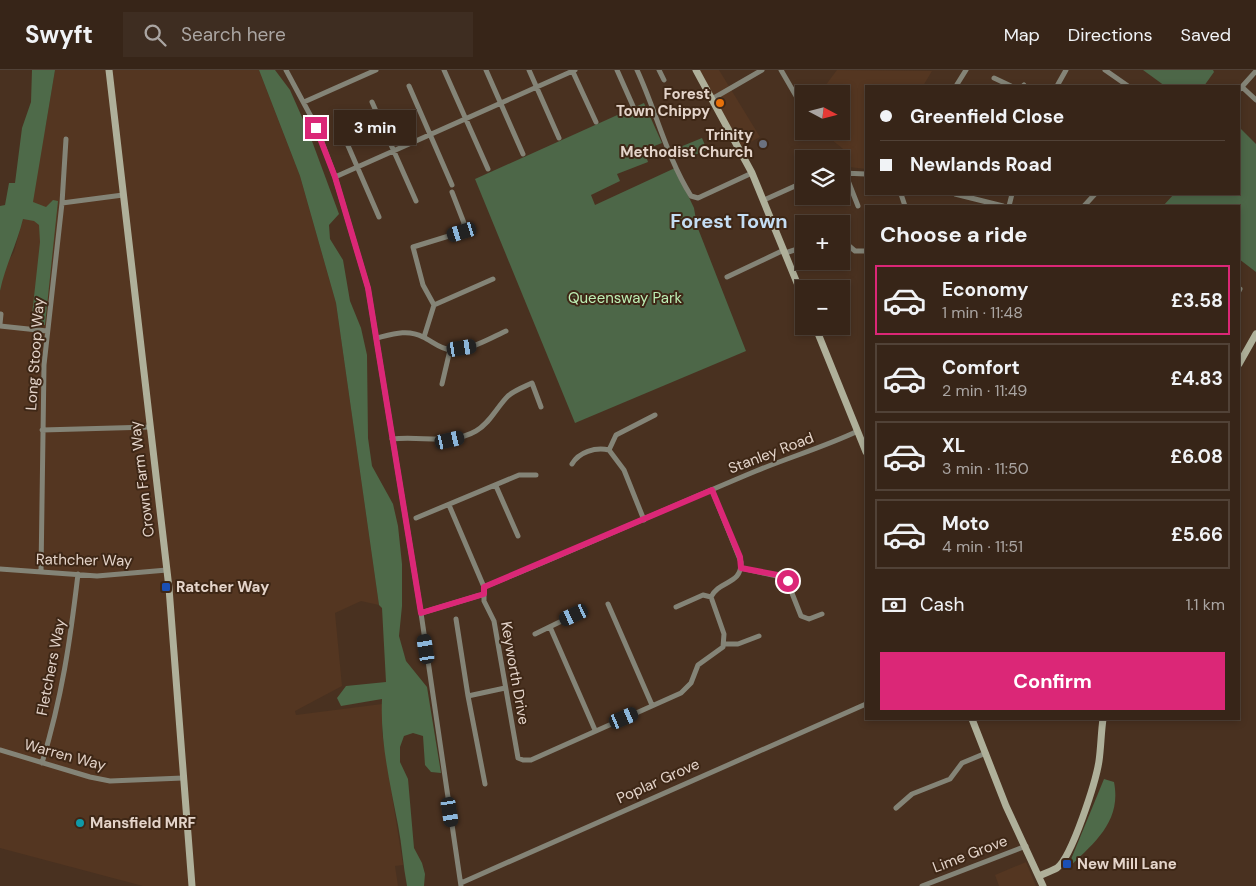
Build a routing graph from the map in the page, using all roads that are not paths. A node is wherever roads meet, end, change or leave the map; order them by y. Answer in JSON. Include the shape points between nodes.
{"nodes":[{"id":1,"x":109,"y":70,"type":"edge"},
{"id":2,"x":286,"y":70,"type":"edge"},
{"id":3,"x":359,"y":70,"type":"edge"},
{"id":4,"x":376,"y":70,"type":"edge"},
{"id":5,"x":444,"y":70,"type":"edge"},
{"id":6,"x":486,"y":70,"type":"edge"},
{"id":7,"x":529,"y":70,"type":"edge"},
{"id":8,"x":573,"y":70,"type":"edge"},
{"id":9,"x":617,"y":70,"type":"edge"},
{"id":10,"x":637,"y":70,"type":"edge"},
{"id":11,"x":659,"y":70,"type":"edge"},
{"id":12,"x":696,"y":70,"type":"edge"},
{"id":13,"x":762,"y":70,"type":"edge"},
{"id":14,"x":781,"y":70,"type":"edge"},
{"id":15,"x":966,"y":70,"type":"edge"},
{"id":16,"x":1066,"y":70,"type":"edge"},
{"id":17,"x":1104,"y":70,"type":"edge"},
{"id":18,"x":1256,"y":71,"type":"edge"},
{"id":19,"x":362,"y":76,"type":"junction"},
{"id":20,"x":994,"y":78,"type":"dead end"},
{"id":21,"x":664,"y":80,"type":"dead end"},
{"id":22,"x":957,"y":85,"type":"edge"},
{"id":23,"x":1008,"y":85,"type":"edge"},
{"id":24,"x":1057,"y":85,"type":"edge"},
{"id":25,"x":1126,"y":85,"type":"edge"},
{"id":26,"x":408,"y":86,"type":"dead end"},
{"id":27,"x":537,"y":87,"type":"junction"},
{"id":28,"x":1240,"y":88,"type":"edge"},
{"id":29,"x":795,"y":94,"type":"edge"},
{"id":30,"x":712,"y":99,"type":"junction"},
{"id":31,"x":1256,"y":100,"type":"edge"},
{"id":32,"x":304,"y":102,"type":"junction"},
{"id":33,"x":372,"y":102,"type":"dead end"},
{"id":34,"x":501,"y":103,"type":"junction"},
{"id":35,"x":633,"y":106,"type":"dead end"},
{"id":36,"x":336,"y":118,"type":"dead end"},
{"id":37,"x":466,"y":119,"type":"junction"},
{"id":38,"x":596,"y":122,"type":"dead end"},
{"id":39,"x":430,"y":135,"type":"junction"},
{"id":40,"x":559,"y":138,"type":"dead end"},
{"id":41,"x":66,"y":139,"type":"dead end"},
{"id":42,"x":393,"y":151,"type":"junction"},
{"id":43,"x":523,"y":154,"type":"dead end"},
{"id":44,"x":358,"y":167,"type":"junction"},
{"id":45,"x":488,"y":169,"type":"dead end"},
{"id":46,"x":850,"y":173,"type":"edge"},
{"id":47,"x":752,"y":174,"type":"junction"},
{"id":48,"x":865,"y":174,"type":"edge"},
{"id":49,"x":335,"y":177,"type":"junction"},
{"id":50,"x":452,"y":185,"type":"dead end"},
{"id":51,"x":795,"y":186,"type":"edge"},
{"id":52,"x":850,"y":188,"type":"edge"},
{"id":53,"x":452,"y":192,"type":"dead end"},
{"id":54,"x":123,"y":195,"type":"junction"},
{"id":55,"x":959,"y":195,"type":"edge"},
{"id":56,"x":1094,"y":195,"type":"edge"},
{"id":57,"x":764,"y":200,"type":"junction"},
{"id":58,"x":416,"y":201,"type":"dead end"},
{"id":59,"x":62,"y":203,"type":"junction"},
{"id":60,"x":999,"y":205,"type":"edge"},
{"id":61,"x":1085,"y":205,"type":"edge"},
{"id":62,"x":858,"y":206,"type":"dead end"},
{"id":63,"x":380,"y":217,"type":"dead end"},
{"id":64,"x":850,"y":247,"type":"edge"},
{"id":65,"x":795,"y":249,"type":"edge"},
{"id":66,"x":865,"y":251,"type":"edge"},
{"id":67,"x":784,"y":252,"type":"junction"},
{"id":68,"x":726,"y":278,"type":"dead end"},
{"id":69,"x":493,"y":279,"type":"dead end"},
{"id":70,"x":796,"y":280,"type":"edge"},
{"id":71,"x":434,"y":305,"type":"junction"},
{"id":72,"x":1,"y":314,"type":"edge"},
{"id":73,"x":0,"y":325,"type":"edge"},
{"id":74,"x":47,"y":331,"type":"junction"},
{"id":75,"x":506,"y":331,"type":"dead end"},
{"id":76,"x":1256,"y":334,"type":"edge"},
{"id":77,"x":819,"y":335,"type":"edge"},
{"id":78,"x":424,"y":337,"type":"junction"},
{"id":79,"x":377,"y":338,"type":"junction"},
{"id":80,"x":450,"y":350,"type":"junction"},
{"id":81,"x":1240,"y":362,"type":"edge"},
{"id":82,"x":442,"y":384,"type":"dead end"},
{"id":83,"x":540,"y":407,"type":"dead end"},
{"id":84,"x":655,"y":415,"type":"dead end"},
{"id":85,"x":150,"y":427,"type":"junction"},
{"id":86,"x":42,"y":430,"type":"junction"},
{"id":87,"x":858,"y":431,"type":"junction"},
{"id":88,"x":392,"y":439,"type":"junction"},
{"id":89,"x":865,"y":447,"type":"edge"},
{"id":90,"x":609,"y":450,"type":"junction"},
{"id":91,"x":572,"y":464,"type":"dead end"},
{"id":92,"x":536,"y":475,"type":"dead end"},
{"id":93,"x":496,"y":486,"type":"junction"},
{"id":94,"x":712,"y":490,"type":"junction"},
{"id":95,"x":449,"y":505,"type":"junction"},
{"id":96,"x":416,"y":518,"type":"dead end"},
{"id":97,"x":644,"y":520,"type":"junction"},
{"id":98,"x":518,"y":536,"type":"dead end"},
{"id":99,"x":741,"y":568,"type":"junction"},
{"id":100,"x":0,"y":569,"type":"edge"},
{"id":101,"x":167,"y":570,"type":"junction"},
{"id":102,"x":40,"y":572,"type":"junction"},
{"id":103,"x":78,"y":574,"type":"junction"},
{"id":104,"x":484,"y":587,"type":"junction"},
{"id":105,"x":484,"y":594,"type":"junction"},
{"id":106,"x":711,"y":597,"type":"junction"},
{"id":107,"x":608,"y":604,"type":"dead end"},
{"id":108,"x":676,"y":607,"type":"dead end"},
{"id":109,"x":421,"y":613,"type":"junction"},
{"id":110,"x":822,"y":614,"type":"dead end"},
{"id":111,"x":574,"y":615,"type":"dead end"},
{"id":112,"x":456,"y":618,"type":"dead end"},
{"id":113,"x":550,"y":627,"type":"junction"},
{"id":114,"x":535,"y":634,"type":"dead end"},
{"id":115,"x":759,"y":636,"type":"dead end"},
{"id":116,"x":724,"y":644,"type":"junction"},
{"id":117,"x":505,"y":688,"type":"junction"},
{"id":118,"x":468,"y":696,"type":"junction"},
{"id":119,"x":865,"y":704,"type":"edge"},
{"id":120,"x":652,"y":705,"type":"junction"},
{"id":121,"x":972,"y":720,"type":"edge"},
{"id":122,"x":1103,"y":720,"type":"edge"},
{"id":123,"x":595,"y":730,"type":"junction"},
{"id":124,"x":0,"y":750,"type":"edge"},
{"id":125,"x":986,"y":753,"type":"junction"},
{"id":126,"x":42,"y":763,"type":"junction"},
{"id":127,"x":183,"y":778,"type":"junction"},
{"id":128,"x":485,"y":784,"type":"dead end"},
{"id":129,"x":896,"y":808,"type":"dead end"},
{"id":130,"x":1026,"y":846,"type":"junction"},
{"id":131,"x":1039,"y":876,"type":"junction"},
{"id":132,"x":461,"y":884,"type":"edge"},
{"id":133,"x":192,"y":886,"type":"edge"},
{"id":134,"x":922,"y":886,"type":"edge"},
{"id":135,"x":1043,"y":886,"type":"edge"}],
"edges":[{"from":1,"to":54,"type":"street","name":"Crown Farm Way"},
{"from":2,"to":32,"type":"street"},
{"from":3,"to":19,"type":"street"},
{"from":4,"to":19,"type":"street"},
{"from":5,"to":37,"type":"street"},
{"from":6,"to":34,"type":"street"},
{"from":7,"to":27,"type":"street"},
{"from":8,"to":27,"type":"street"},
{"from":8,"to":38,"type":"street"},
{"from":9,"to":35,"type":"street"},
{"from":10,"to":47,"type":"street","via":[[691,196],[698,198]]},
{"from":11,"to":21,"type":"street"},
{"from":12,"to":30,"type":"street"},
{"from":13,"to":30,"type":"street"},
{"from":14,"to":29,"type":"street"},
{"from":15,"to":22,"type":"street"},
{"from":16,"to":24,"type":"street"},
{"from":17,"to":25,"type":"street"},
{"from":18,"to":28,"type":"street"},
{"from":19,"to":32,"type":"street"},
{"from":20,"to":23,"type":"street"},
{"from":26,"to":39,"type":"street"},
{"from":27,"to":34,"type":"street"},
{"from":27,"to":40,"type":"street"},
{"from":28,"to":31,"type":"street"},
{"from":30,"to":47,"type":"street"},
{"from":32,"to":49,"type":"street"},
{"from":33,"to":42,"type":"street"},
{"from":34,"to":37,"type":"street"},
{"from":34,"to":43,"type":"street"},
{"from":36,"to":44,"type":"street"},
{"from":37,"to":39,"type":"street"},
{"from":37,"to":45,"type":"street"},
{"from":39,"to":42,"type":"street"},
{"from":39,"to":50,"type":"street"},
{"from":41,"to":59,"type":"street","name":"Long Stoop Way"},
{"from":42,"to":44,"type":"street"},
{"from":42,"to":58,"type":"street"},
{"from":44,"to":49,"type":"street"},
{"from":44,"to":63,"type":"street"},
{"from":46,"to":48,"type":"street"},
{"from":47,"to":57,"type":"street"},
{"from":49,"to":79,"type":"street","via":[[368,288]]},
{"from":51,"to":57,"type":"street"},
{"from":52,"to":62,"type":"street"},
{"from":53,"to":71,"type":"street","via":[[464,223],[462,232],[413,246],[423,285]]},
{"from":54,"to":59,"type":"street"},
{"from":54,"to":85,"type":"street","name":"Crown Farm Way"},
{"from":55,"to":60,"type":"street"},
{"from":56,"to":61,"type":"street"},
{"from":57,"to":67,"type":"street"},
{"from":59,"to":74,"type":"street","name":"Long Stoop Way"},
{"from":64,"to":66,"type":"street","via":[[855,251]]},
{"from":65,"to":67,"type":"street"},
{"from":67,"to":68,"type":"street"},
{"from":67,"to":70,"type":"street"},
{"from":69,"to":71,"type":"street"},
{"from":71,"to":78,"type":"street"},
{"from":72,"to":73,"type":"street"},
{"from":73,"to":74,"type":"street"},
{"from":74,"to":86,"type":"street","name":"Long Stoop Way"},
{"from":75,"to":80,"type":"street","via":[[475,346]]},
{"from":76,"to":81,"type":"street"},
{"from":77,"to":87,"type":"street"},
{"from":78,"to":79,"type":"street","via":[[406,332]]},
{"from":78,"to":80,"type":"street"},
{"from":79,"to":88,"type":"street"},
{"from":80,"to":82,"type":"street"},
{"from":83,"to":88,"type":"street","via":[[532,383],[508,397],[491,420],[463,437],[450,440],[411,436]]},
{"from":84,"to":90,"type":"street","via":[[616,435]]},
{"from":85,"to":86,"type":"street"},
{"from":85,"to":101,"type":"street","name":"Crown Farm Way"},
{"from":86,"to":102,"type":"street","name":"Long Stoop Way"},
{"from":87,"to":89,"type":"street"},
{"from":87,"to":94,"type":"street","name":"Stanley Road"},
{"from":88,"to":109,"type":"street"},
{"from":90,"to":91,"type":"street","via":[[601,448],[582,454]]},
{"from":90,"to":97,"type":"street","via":[[624,470]]},
{"from":92,"to":93,"type":"street","via":[[519,475]]},
{"from":93,"to":95,"type":"street"},
{"from":93,"to":98,"type":"street"},
{"from":94,"to":97,"type":"street","name":"Stanley Road"},
{"from":94,"to":99,"type":"street","via":[[740,557]]},
{"from":95,"to":96,"type":"street"},
{"from":95,"to":104,"type":"street"},
{"from":97,"to":104,"type":"street","name":"Stanley Road"},
{"from":99,"to":106,"type":"street","via":[[736,579],[715,590]]},
{"from":99,"to":110,"type":"street","via":[[783,576],[788,581],[801,616],[808,619]]},
{"from":100,"to":102,"type":"street","name":"Rathcher Way"},
{"from":101,"to":103,"type":"street","name":"Rathcher Way","via":[[120,576]]},
{"from":101,"to":127,"type":"street","name":"Crown Farm Way"},
{"from":102,"to":103,"type":"street","name":"Rathcher Way"},
{"from":103,"to":126,"type":"street","name":"Fletchers Way","via":[[68,660]]},
{"from":104,"to":105,"type":"street"},
{"from":105,"to":109,"type":"street"},
{"from":105,"to":117,"type":"street","name":"Keyworth Drive","via":[[494,621]]},
{"from":106,"to":108,"type":"street","via":[[702,596]]},
{"from":106,"to":116,"type":"street","via":[[724,634]]},
{"from":107,"to":120,"type":"street"},
{"from":109,"to":132,"type":"street"},
{"from":111,"to":113,"type":"street"},
{"from":112,"to":118,"type":"street"},
{"from":113,"to":114,"type":"street"},
{"from":113,"to":123,"type":"street"},
{"from":115,"to":116,"type":"street","via":[[738,644]]},
{"from":116,"to":120,"type":"street","via":[[698,665],[688,689]]},
{"from":117,"to":118,"type":"street"},
{"from":117,"to":123,"type":"street","name":"Keyworth Drive","via":[[518,758],[530,760]]},
{"from":118,"to":128,"type":"street"},
{"from":119,"to":132,"type":"street","name":"Poplar Grove"},
{"from":120,"to":123,"type":"street"},
{"from":121,"to":125,"type":"street"},
{"from":122,"to":131,"type":"street","via":[[1094,784],[1066,858],[1057,868]]},
{"from":124,"to":126,"type":"street","name":"Warren Way"},
{"from":125,"to":129,"type":"street","via":[[962,763],[950,779],[912,794]]},
{"from":125,"to":130,"type":"street","via":[[1006,806]]},
{"from":126,"to":127,"type":"street","name":"Warren Way","via":[[110,781]]},
{"from":127,"to":133,"type":"street","name":"Crown Farm Way"},
{"from":130,"to":131,"type":"street"},
{"from":130,"to":134,"type":"street","name":"Lime Grove"},
{"from":131,"to":135,"type":"street"}]}
